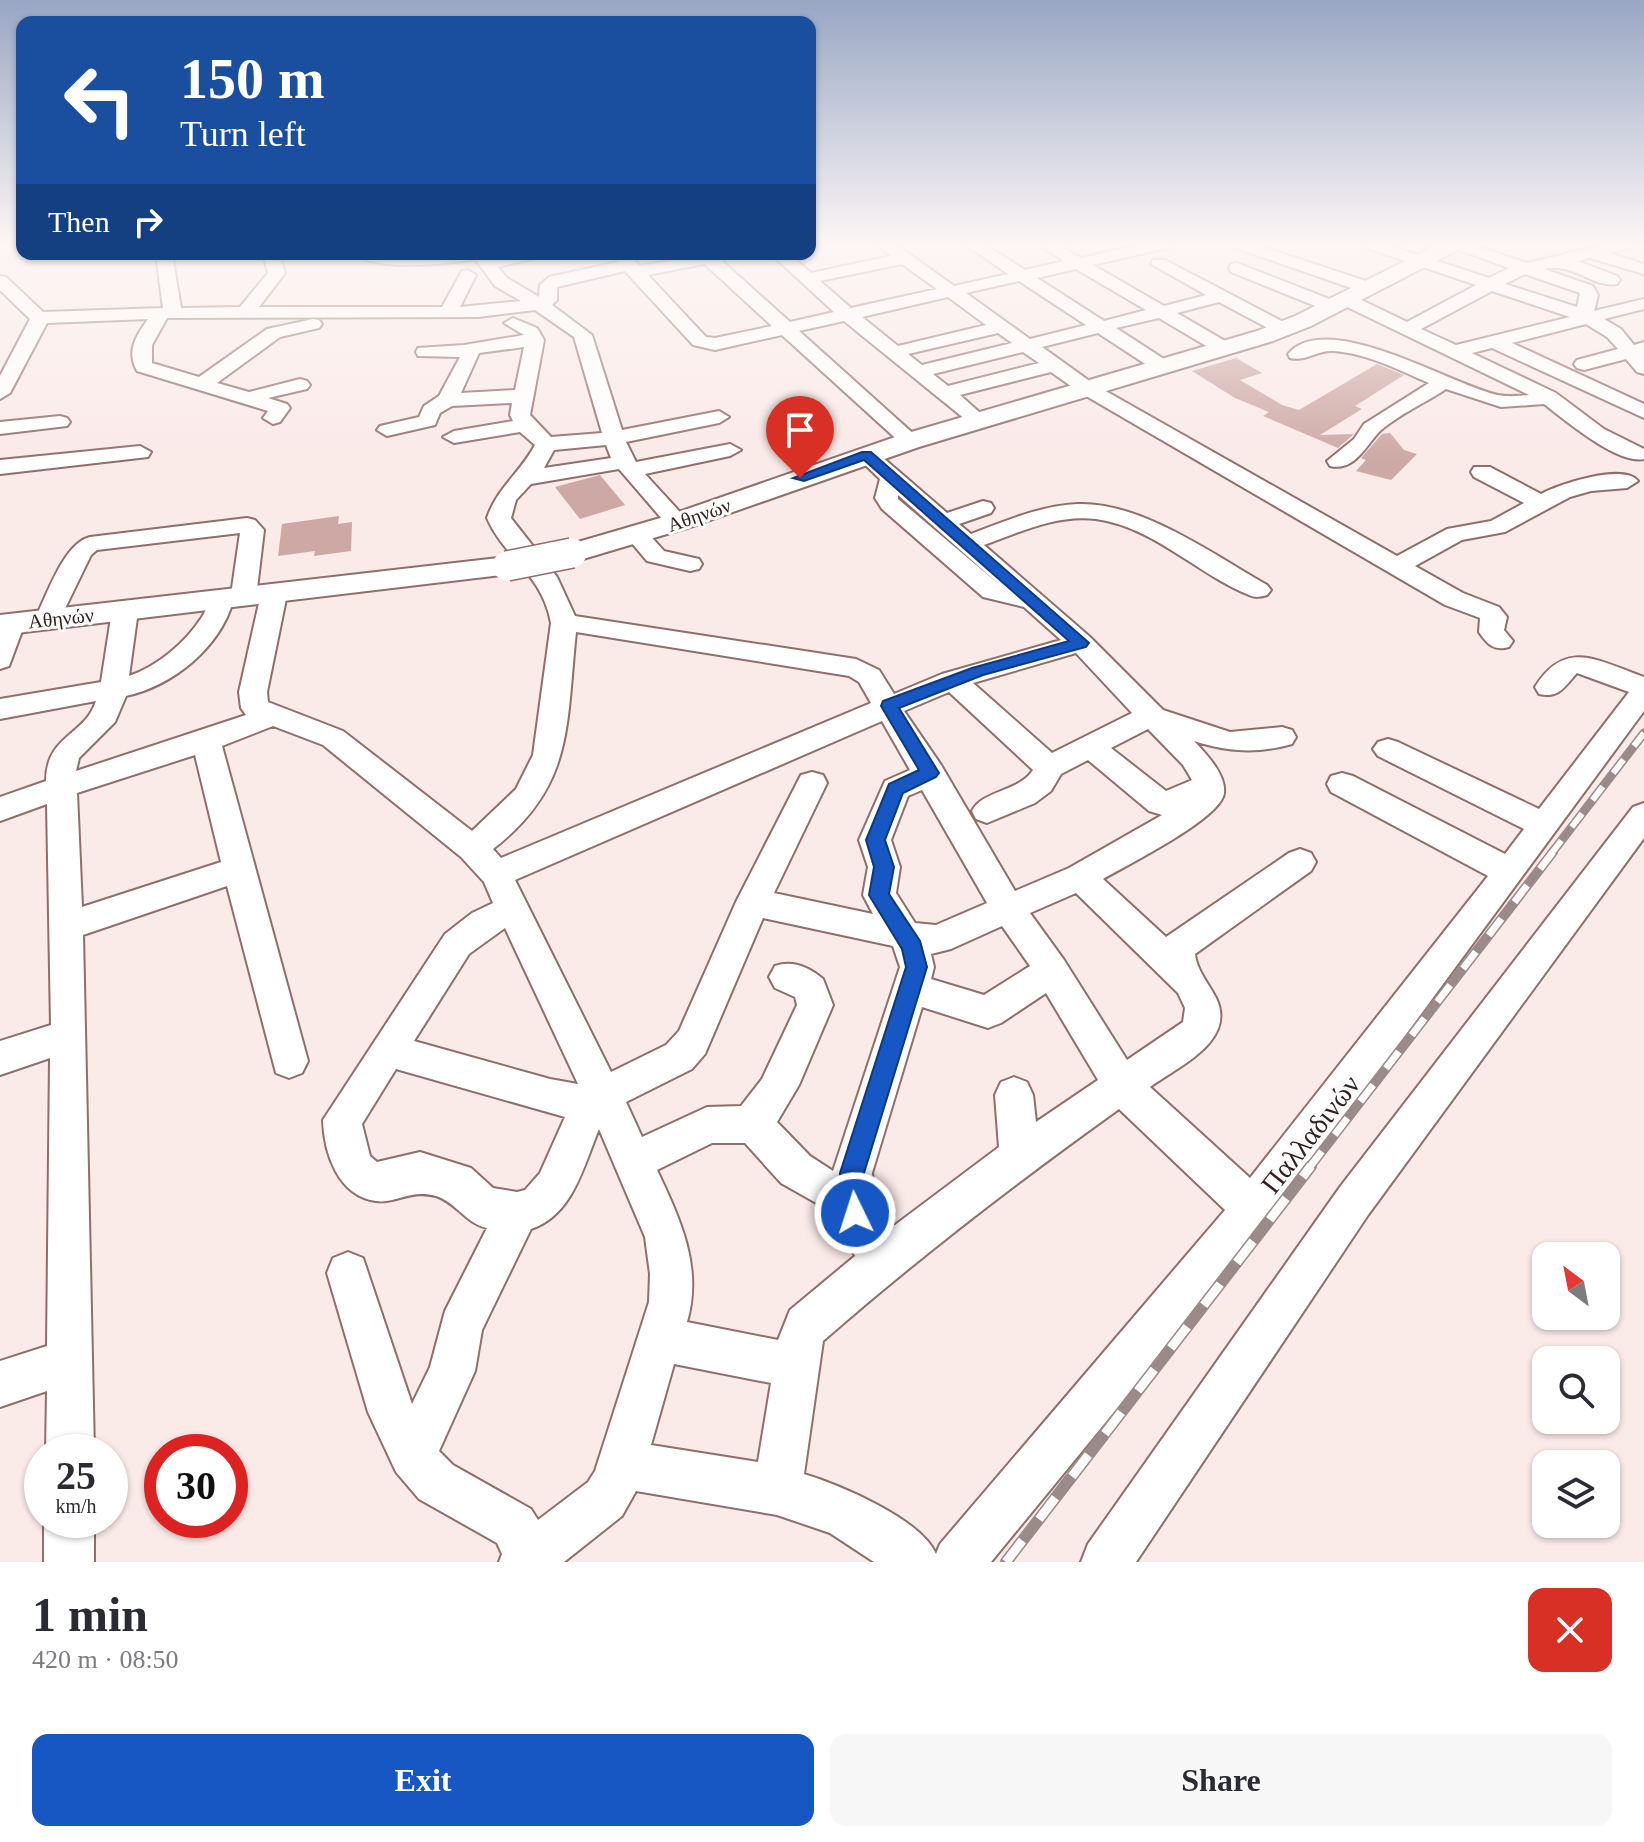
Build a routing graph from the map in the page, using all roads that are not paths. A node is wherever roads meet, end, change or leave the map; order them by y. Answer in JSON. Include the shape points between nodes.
{"nodes":[{"id":1,"x":68,"y":317,"type":"edge"},
{"id":2,"x":164,"y":317,"type":"edge"},
{"id":3,"x":363,"y":317,"type":"edge"},
{"id":4,"x":557,"y":317,"type":"edge"},
{"id":5,"x":680,"y":317,"type":"edge"},
{"id":6,"x":771,"y":317,"type":"edge"},
{"id":7,"x":844,"y":317,"type":"edge"},
{"id":8,"x":849,"y":317,"type":"edge"},
{"id":9,"x":986,"y":317,"type":"edge"},
{"id":10,"x":1085,"y":317,"type":"edge"},
{"id":11,"x":1141,"y":317,"type":"edge"},
{"id":12,"x":1169,"y":317,"type":"edge"},
{"id":13,"x":1259,"y":317,"type":"edge"},
{"id":14,"x":1308,"y":317,"type":"edge"},
{"id":15,"x":1379,"y":317,"type":"edge"},
{"id":16,"x":1430,"y":317,"type":"edge"},
{"id":17,"x":1588,"y":317,"type":"joint"},
{"id":18,"x":39,"y":318,"type":"joint"},
{"id":19,"x":513,"y":323,"type":"dead end"},
{"id":20,"x":1000,"y":327,"type":"junction"},
{"id":21,"x":1101,"y":327,"type":"junction"},
{"id":22,"x":1409,"y":328,"type":"junction"},
{"id":23,"x":1283,"y":329,"type":"junction"},
{"id":24,"x":786,"y":330,"type":"junction"},
{"id":25,"x":1518,"y":335,"type":"junction"},
{"id":26,"x":535,"y":340,"type":"junction"},
{"id":27,"x":1493,"y":341,"type":"junction"},
{"id":28,"x":1027,"y":345,"type":"junction"},
{"id":29,"x":1225,"y":349,"type":"junction"},
{"id":30,"x":467,"y":350,"type":"junction"},
{"id":31,"x":1638,"y":350,"type":"edge"},
{"id":32,"x":1456,"y":351,"type":"junction"},
{"id":33,"x":425,"y":352,"type":"dead end"},
{"id":34,"x":894,"y":352,"type":"junction"},
{"id":35,"x":1297,"y":354,"type":"dead end"},
{"id":36,"x":1584,"y":364,"type":"junction"},
{"id":37,"x":1054,"y":365,"type":"junction"},
{"id":38,"x":1163,"y":367,"type":"junction"},
{"id":39,"x":1644,"y":368,"type":"edge"},
{"id":40,"x":919,"y":372,"type":"junction"},
{"id":41,"x":1444,"y":382,"type":"junction"},
{"id":42,"x":201,"y":385,"type":"junction"},
{"id":43,"x":300,"y":385,"type":"dead end"},
{"id":44,"x":1084,"y":390,"type":"junction"},
{"id":45,"x":0,"y":393,"type":"edge"},
{"id":46,"x":945,"y":393,"type":"junction"},
{"id":47,"x":1644,"y":393,"type":"edge"},
{"id":48,"x":523,"y":396,"type":"junction"},
{"id":49,"x":1549,"y":397,"type":"junction"},
{"id":50,"x":252,"y":400,"type":"junction"},
{"id":51,"x":447,"y":400,"type":"junction"},
{"id":52,"x":1644,"y":412,"type":"edge"},
{"id":53,"x":719,"y":417,"type":"dead end"},
{"id":54,"x":273,"y":418,"type":"dead end"},
{"id":55,"x":231,"y":419,"type":"dead end"},
{"id":56,"x":978,"y":420,"type":"junction"},
{"id":57,"x":60,"y":422,"type":"dead end"},
{"id":58,"x":525,"y":425,"type":"junction"},
{"id":59,"x":0,"y":428,"type":"edge"},
{"id":60,"x":387,"y":430,"type":"dead end"},
{"id":61,"x":454,"y":437,"type":"dead end"},
{"id":62,"x":613,"y":438,"type":"junction"},
{"id":63,"x":910,"y":441,"type":"junction"},
{"id":64,"x":546,"y":444,"type":"junction"},
{"id":65,"x":730,"y":450,"type":"dead end"},
{"id":66,"x":1640,"y":450,"type":"edge"},
{"id":67,"x":140,"y":452,"type":"dead end"},
{"id":68,"x":866,"y":455,"type":"junction"},
{"id":69,"x":1338,"y":461,"type":"dead end"},
{"id":70,"x":627,"y":466,"type":"junction"},
{"id":71,"x":0,"y":467,"type":"edge"},
{"id":72,"x":1482,"y":472,"type":"dead end"},
{"id":73,"x":892,"y":477,"type":"junction"},
{"id":74,"x":525,"y":478,"type":"junction"},
{"id":75,"x":1627,"y":481,"type":"junction"},
{"id":76,"x":1642,"y":501,"type":"dead end"},
{"id":77,"x":1541,"y":503,"type":"junction"},
{"id":78,"x":983,"y":508,"type":"dead end"},
{"id":79,"x":677,"y":522,"type":"junction"},
{"id":80,"x":944,"y":522,"type":"junction"},
{"id":81,"x":637,"y":535,"type":"junction"},
{"id":82,"x":968,"y":543,"type":"junction"},
{"id":83,"x":690,"y":564,"type":"dead end"},
{"id":84,"x":1397,"y":566,"type":"junction"},
{"id":85,"x":1258,"y":590,"type":"dead end"},
{"id":86,"x":246,"y":597,"type":"junction"},
{"id":87,"x":1033,"y":601,"type":"junction"},
{"id":88,"x":125,"y":611,"type":"junction"},
{"id":89,"x":48,"y":619,"type":"junction"},
{"id":90,"x":564,"y":623,"type":"junction"},
{"id":91,"x":3,"y":624,"type":"edge"},
{"id":92,"x":1500,"y":641,"type":"dead end"},
{"id":93,"x":1081,"y":643,"type":"junction"},
{"id":94,"x":0,"y":660,"type":"edge"},
{"id":95,"x":952,"y":680,"type":"junction"},
{"id":96,"x":1549,"y":687,"type":"dead end"},
{"id":97,"x":1644,"y":689,"type":"edge"},
{"id":98,"x":111,"y":690,"type":"junction"},
{"id":99,"x":889,"y":706,"type":"junction"},
{"id":100,"x":0,"y":709,"type":"edge"},
{"id":101,"x":271,"y":716,"type":"junction"},
{"id":102,"x":1154,"y":718,"type":"junction"},
{"id":103,"x":1282,"y":737,"type":"dead end"},
{"id":104,"x":206,"y":741,"type":"junction"},
{"id":105,"x":1090,"y":746,"type":"junction"},
{"id":106,"x":1388,"y":749,"type":"dead end"},
{"id":107,"x":1049,"y":767,"type":"junction"},
{"id":108,"x":930,"y":773,"type":"junction"},
{"id":109,"x":812,"y":783,"type":"dead end"},
{"id":110,"x":1342,"y":784,"type":"dead end"},
{"id":111,"x":61,"y":788,"type":"junction"},
{"id":112,"x":1191,"y":791,"type":"dead end"},
{"id":113,"x":0,"y":809,"type":"edge"},
{"id":114,"x":987,"y":811,"type":"dead end"},
{"id":115,"x":1644,"y":815,"type":"edge"},
{"id":116,"x":1544,"y":825,"type":"junction"},
{"id":117,"x":484,"y":861,"type":"junction"},
{"id":118,"x":1300,"y":862,"type":"dead end"},
{"id":119,"x":237,"y":870,"type":"junction"},
{"id":120,"x":1510,"y":872,"type":"junction"},
{"id":121,"x":1080,"y":877,"type":"junction"},
{"id":122,"x":753,"y":902,"type":"junction"},
{"id":123,"x":513,"y":909,"type":"junction"},
{"id":124,"x":1009,"y":910,"type":"junction"},
{"id":125,"x":67,"y":926,"type":"junction"},
{"id":126,"x":903,"y":934,"type":"junction"},
{"id":127,"x":1052,"y":970,"type":"junction"},
{"id":128,"x":1184,"y":976,"type":"junction"},
{"id":129,"x":787,"y":977,"type":"dead end"},
{"id":130,"x":912,"y":989,"type":"junction"},
{"id":131,"x":69,"y":1035,"type":"junction"},
{"id":132,"x":388,"y":1050,"type":"junction"},
{"id":133,"x":0,"y":1058,"type":"edge"},
{"id":134,"x":289,"y":1061,"type":"dead end"},
{"id":135,"x":1121,"y":1083,"type":"junction"},
{"id":136,"x":1014,"y":1095,"type":"dead end"},
{"id":137,"x":598,"y":1098,"type":"junction"},
{"id":138,"x":752,"y":1122,"type":"junction"},
{"id":139,"x":1020,"y":1156,"type":"junction"},
{"id":140,"x":633,"y":1161,"type":"junction"},
{"id":141,"x":852,"y":1200,"type":"junction"},
{"id":142,"x":1253,"y":1208,"type":"junction"},
{"id":143,"x":517,"y":1213,"type":"junction"},
{"id":144,"x":883,"y":1260,"type":"junction"},
{"id":145,"x":348,"y":1273,"type":"dead end"},
{"id":146,"x":661,"y":1339,"type":"junction"},
{"id":147,"x":70,"y":1361,"type":"junction"},
{"id":148,"x":796,"y":1366,"type":"junction"},
{"id":149,"x":0,"y":1384,"type":"edge"},
{"id":150,"x":70,"y":1434,"type":"edge"},
{"id":151,"x":413,"y":1455,"type":"junction"},
{"id":152,"x":623,"y":1465,"type":"junction"},
{"id":153,"x":778,"y":1490,"type":"junction"},
{"id":154,"x":69,"y":1538,"type":"edge"},
{"id":155,"x":527,"y":1559,"type":"edge"},
{"id":156,"x":69,"y":1562,"type":"edge"},
{"id":157,"x":914,"y":1562,"type":"edge"},
{"id":158,"x":958,"y":1562,"type":"edge"},
{"id":159,"x":1106,"y":1562,"type":"edge"}],
"edges":[{"from":1,"to":18,"type":"street"},
{"from":2,"to":42,"type":"street","via":[[144,339],[141,363]]},
{"from":3,"to":42,"type":"street","via":[[281,330]]},
{"from":4,"to":62,"type":"street","via":[[584,337]]},
{"from":5,"to":24,"type":"street","via":[[706,344]]},
{"from":6,"to":24,"type":"street"},
{"from":7,"to":24,"type":"street"},
{"from":8,"to":34,"type":"street"},
{"from":9,"to":20,"type":"street"},
{"from":10,"to":21,"type":"street"},
{"from":11,"to":21,"type":"street"},
{"from":12,"to":29,"type":"street"},
{"from":13,"to":23,"type":"street"},
{"from":14,"to":23,"type":"main road","name":"Αθηνών"},
{"from":15,"to":22,"type":"street"},
{"from":16,"to":22,"type":"street"},
{"from":17,"to":25,"type":"street"},
{"from":17,"to":31,"type":"street"},
{"from":18,"to":45,"type":"street"},
{"from":19,"to":26,"type":"street"},
{"from":20,"to":28,"type":"street"},
{"from":20,"to":34,"type":"street"},
{"from":21,"to":28,"type":"street"},
{"from":21,"to":38,"type":"street"},
{"from":22,"to":32,"type":"street"},
{"from":23,"to":29,"type":"main road","name":"Αθηνών"},
{"from":24,"to":63,"type":"street"},
{"from":25,"to":27,"type":"street"},
{"from":25,"to":36,"type":"street"},
{"from":26,"to":30,"type":"street"},
{"from":26,"to":48,"type":"street"},
{"from":27,"to":32,"type":"street"},
{"from":27,"to":52,"type":"street"},
{"from":28,"to":37,"type":"street"},
{"from":28,"to":40,"type":"street"},
{"from":29,"to":38,"type":"main road","name":"Αθηνών"},
{"from":30,"to":33,"type":"street"},
{"from":30,"to":51,"type":"street","via":[[471,355]]},
{"from":31,"to":36,"type":"street"},
{"from":31,"to":39,"type":"street"},
{"from":32,"to":49,"type":"street"},
{"from":34,"to":40,"type":"street"},
{"from":35,"to":41,"type":"street","via":[[1313,344],[1342,346]]},
{"from":36,"to":47,"type":"street"},
{"from":37,"to":44,"type":"street"},
{"from":37,"to":46,"type":"street"},
{"from":38,"to":44,"type":"main road","name":"Αθηνών"},
{"from":40,"to":46,"type":"street"},
{"from":41,"to":49,"type":"street","via":[[1505,402]]},
{"from":41,"to":69,"type":"street","via":[[1371,428],[1362,443]]},
{"from":42,"to":50,"type":"street"},
{"from":43,"to":50,"type":"street"},
{"from":44,"to":56,"type":"main road","name":"Αθηνών"},
{"from":44,"to":84,"type":"street"},
{"from":46,"to":56,"type":"street"},
{"from":48,"to":51,"type":"street"},
{"from":48,"to":58,"type":"street","via":[[520,415]]},
{"from":49,"to":66,"type":"street","via":[[1602,435]]},
{"from":50,"to":54,"type":"street","via":[[280,408]]},
{"from":50,"to":55,"type":"street"},
{"from":51,"to":60,"type":"street","via":[[424,423]]},
{"from":53,"to":62,"type":"street"},
{"from":56,"to":63,"type":"main road","name":"Αθηνών"},
{"from":57,"to":59,"type":"street"},
{"from":58,"to":61,"type":"street"},
{"from":58,"to":64,"type":"street"},
{"from":62,"to":64,"type":"street"},
{"from":62,"to":70,"type":"street"},
{"from":63,"to":68,"type":"main road","name":"Αθηνών"},
{"from":64,"to":74,"type":"street"},
{"from":65,"to":70,"type":"street"},
{"from":66,"to":75,"type":"street"},
{"from":67,"to":71,"type":"street"},
{"from":68,"to":73,"type":"street"},
{"from":68,"to":79,"type":"main road","name":"Αθηνών"},
{"from":70,"to":74,"type":"street"},
{"from":70,"to":79,"type":"street"},
{"from":72,"to":77,"type":"street"},
{"from":73,"to":80,"type":"street"},
{"from":73,"to":87,"type":"street","via":[[887,501],[947,555],[992,592]]},
{"from":74,"to":90,"type":"street","via":[[503,502],[500,522],[546,581]]},
{"from":75,"to":76,"type":"street"},
{"from":75,"to":77,"type":"street","via":[[1584,485]]},
{"from":77,"to":84,"type":"street","via":[[1497,527],[1455,534]]},
{"from":78,"to":80,"type":"street"},
{"from":79,"to":81,"type":"main road","name":"Αθηνών"},
{"from":80,"to":82,"type":"street"},
{"from":81,"to":83,"type":"street","via":[[656,556]]},
{"from":81,"to":86,"type":"main road","name":"Αθηνών","bridge":true,"via":[[507,566]]},
{"from":82,"to":85,"type":"street","via":[[1039,517],[1084,510],[1108,513]]},
{"from":82,"to":87,"type":"street"},
{"from":84,"to":92,"type":"street","via":[[1490,613],[1492,633]]},
{"from":86,"to":88,"type":"main road","name":"Αθηνών"},
{"from":86,"to":89,"type":"street","via":[[252,530],[247,525],[90,544],[81,551]]},
{"from":86,"to":98,"type":"street","via":[[216,617],[178,661],[148,680]]},
{"from":86,"to":101,"type":"street","via":[[253,700],[256,709]]},
{"from":87,"to":93,"type":"street"},
{"from":88,"to":89,"type":"main road","name":"Αθηνών"},
{"from":88,"to":98,"type":"street"},
{"from":89,"to":91,"type":"main road","name":"Αθηνών"},
{"from":90,"to":99,"type":"street","via":[[856,668],[869,676]]},
{"from":90,"to":117,"type":"street","via":[[542,774]]},
{"from":91,"to":94,"type":"street"},
{"from":93,"to":95,"type":"street"},
{"from":93,"to":102,"type":"street"},
{"from":95,"to":99,"type":"street"},
{"from":95,"to":107,"type":"street"},
{"from":96,"to":97,"type":"street","via":[[1567,667],[1578,664]]},
{"from":97,"to":116,"type":"street","name":"Παλλαδινών"},
{"from":98,"to":100,"type":"street"},
{"from":98,"to":111,"type":"street","via":[[102,720],[62,759]]},
{"from":99,"to":108,"type":"street"},
{"from":99,"to":117,"type":"street"},
{"from":101,"to":104,"type":"street"},
{"from":101,"to":117,"type":"street","via":[[333,738]]},
{"from":102,"to":103,"type":"street","via":[[1229,742]]},
{"from":102,"to":105,"type":"street"},
{"from":102,"to":121,"type":"street","via":[[1193,758],[1209,782],[1209,797]]},
{"from":104,"to":111,"type":"street"},
{"from":104,"to":119,"type":"street"},
{"from":105,"to":107,"type":"street"},
{"from":105,"to":112,"type":"street","via":[[1160,803]]},
{"from":106,"to":116,"type":"street"},
{"from":107,"to":114,"type":"street","via":[[1047,777],[1026,794]]},
{"from":108,"to":124,"type":"street"},
{"from":108,"to":126,"type":"street","via":[[896,789],[875,840],[884,867],[879,895]]},
{"from":109,"to":122,"type":"street"},
{"from":110,"to":120,"type":"street"},
{"from":111,"to":113,"type":"street"},
{"from":111,"to":125,"type":"street"},
{"from":115,"to":159,"type":"street","via":[[1379,1166]]},
{"from":116,"to":120,"type":"street","name":"Παλλαδινών"},
{"from":117,"to":123,"type":"street"},
{"from":118,"to":128,"type":"street","via":[[1189,936],[1178,947]]},
{"from":119,"to":125,"type":"street"},
{"from":119,"to":134,"type":"street"},
{"from":120,"to":142,"type":"street","name":"Παλλαδινών"},
{"from":121,"to":124,"type":"street"},
{"from":121,"to":128,"type":"street"},
{"from":122,"to":126,"type":"street"},
{"from":122,"to":137,"type":"street","via":[[689,1048]]},
{"from":123,"to":132,"type":"street","via":[[457,944]]},
{"from":123,"to":137,"type":"street"},
{"from":124,"to":126,"type":"street","via":[[939,939]]},
{"from":124,"to":127,"type":"street"},
{"from":125,"to":131,"type":"street"},
{"from":126,"to":130,"type":"street","via":[[916,958]]},
{"from":127,"to":130,"type":"street","via":[[988,1012]]},
{"from":127,"to":135,"type":"street"},
{"from":128,"to":135,"type":"street","via":[[1198,997],[1204,1023]]},
{"from":129,"to":138,"type":"street","via":[[811,989],[815,1005],[770,1102]]},
{"from":130,"to":141,"type":"street","via":[[852,1173]]},
{"from":131,"to":133,"type":"street"},
{"from":131,"to":147,"type":"street"},
{"from":132,"to":137,"type":"street","via":[[550,1097],[579,1102]]},
{"from":132,"to":143,"type":"street","via":[[342,1120],[357,1172],[377,1182],[420,1172],[457,1182],[483,1207]]},
{"from":135,"to":139,"type":"street"},
{"from":135,"to":142,"type":"street"},
{"from":136,"to":139,"type":"street"},
{"from":137,"to":140,"type":"street"},
{"from":137,"to":143,"type":"street","via":[[547,1198]]},
{"from":138,"to":140,"type":"street","via":[[707,1125]]},
{"from":138,"to":141,"type":"street","via":[[795,1172]]},
{"from":139,"to":144,"type":"street"},
{"from":140,"to":146,"type":"street","via":[[666,1236],[671,1302]]},
{"from":141,"to":144,"type":"street","via":[[863,1233]]},
{"from":142,"to":158,"type":"street","name":"Παλλαδινών"},
{"from":143,"to":151,"type":"street","via":[[461,1327],[452,1371]]},
{"from":144,"to":148,"type":"street","via":[[806,1326]]},
{"from":145,"to":151,"type":"street","via":[[391,1412]]},
{"from":146,"to":148,"type":"street"},
{"from":146,"to":152,"type":"street"},
{"from":147,"to":149,"type":"street"},
{"from":147,"to":150,"type":"street"},
{"from":148,"to":153,"type":"street"},
{"from":151,"to":155,"type":"street","via":[[436,1482],[514,1526]]},
{"from":152,"to":153,"type":"street"},
{"from":152,"to":155,"type":"street","via":[[605,1499]]},
{"from":153,"to":157,"type":"street","via":[[845,1513]]},
{"from":154,"to":156,"type":"street"}]}
